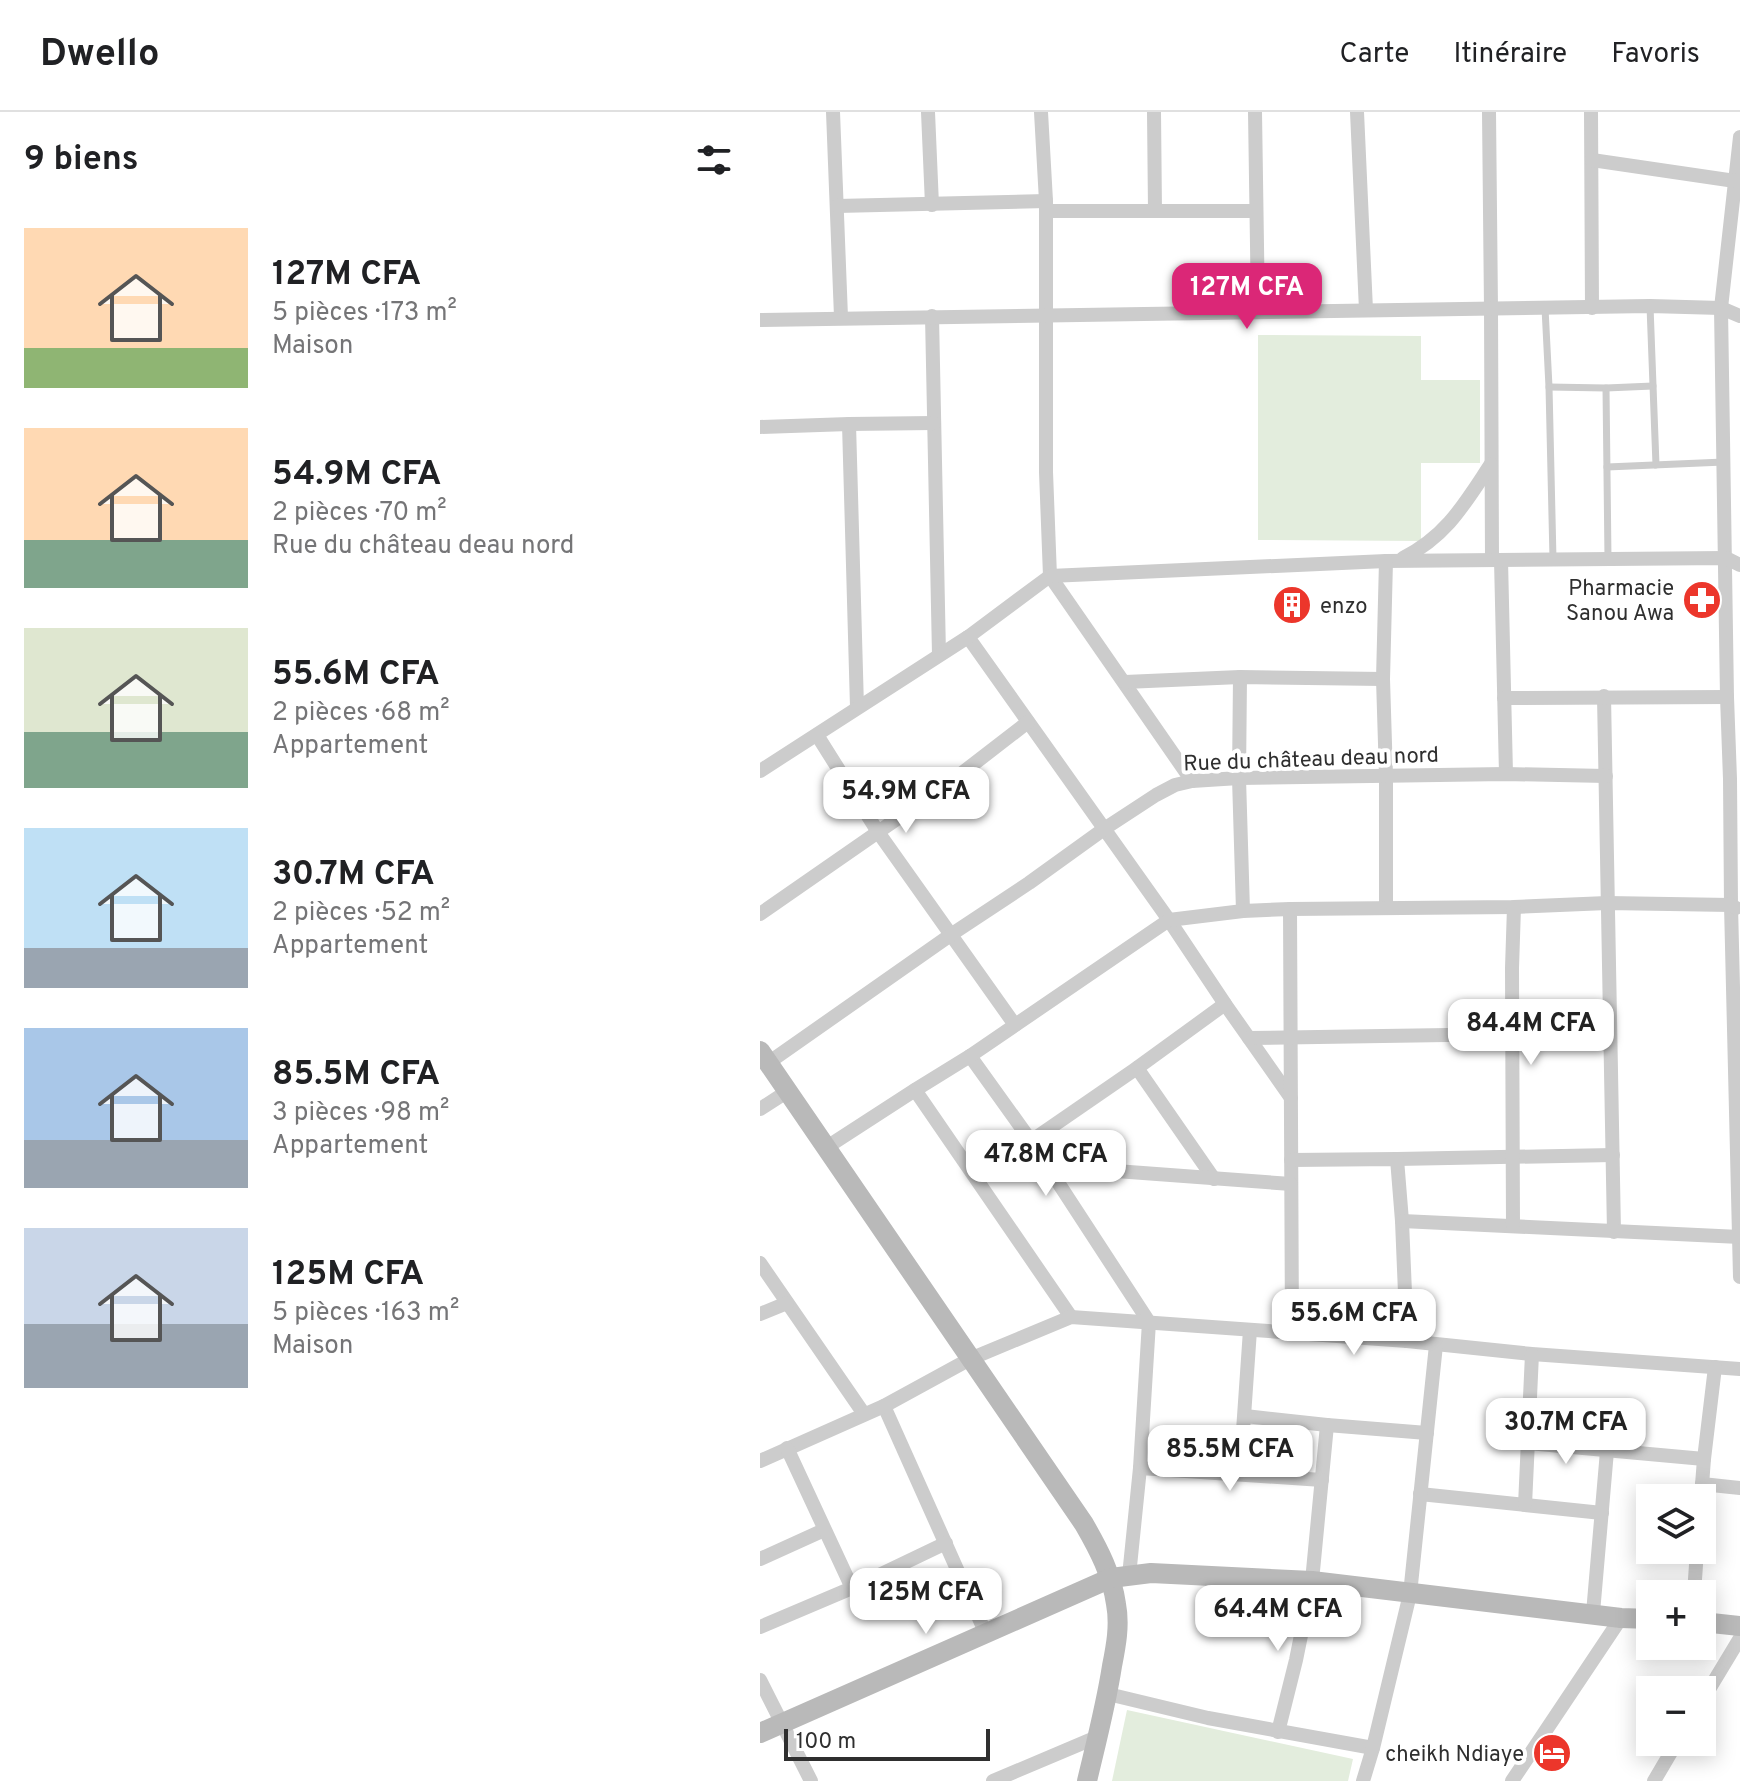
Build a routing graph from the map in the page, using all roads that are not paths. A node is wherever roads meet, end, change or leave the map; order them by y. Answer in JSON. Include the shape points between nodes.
{"nodes":[{"id":1,"x":833,"y":112,"type":"edge"},
{"id":2,"x":928,"y":112,"type":"edge"},
{"id":3,"x":1041,"y":112,"type":"edge"},
{"id":4,"x":1154,"y":112,"type":"edge"},
{"id":5,"x":1255,"y":112,"type":"edge"},
{"id":6,"x":1357,"y":112,"type":"edge"},
{"id":7,"x":1489,"y":112,"type":"edge"},
{"id":8,"x":1591,"y":112,"type":"edge"},
{"id":9,"x":1740,"y":137,"type":"edge"},
{"id":10,"x":1592,"y":160,"type":"junction"},
{"id":11,"x":1735,"y":181,"type":"junction"},
{"id":12,"x":932,"y":205,"type":"junction"},
{"id":13,"x":837,"y":206,"type":"junction"},
{"id":14,"x":1046,"y":206,"type":"junction"},
{"id":15,"x":1155,"y":211,"type":"junction"},
{"id":16,"x":1256,"y":211,"type":"junction"},
{"id":17,"x":1650,"y":306,"type":"junction"},
{"id":18,"x":1545,"y":308,"type":"junction"},
{"id":19,"x":1592,"y":308,"type":"junction"},
{"id":20,"x":1721,"y":308,"type":"junction"},
{"id":21,"x":1491,"y":309,"type":"junction"},
{"id":22,"x":1366,"y":310,"type":"junction"},
{"id":23,"x":1258,"y":312,"type":"junction"},
{"id":24,"x":1047,"y":315,"type":"junction"},
{"id":25,"x":932,"y":316,"type":"junction"},
{"id":26,"x":1740,"y":316,"type":"edge"},
{"id":27,"x":841,"y":317,"type":"junction"},
{"id":28,"x":760,"y":320,"type":"edge"},
{"id":29,"x":1653,"y":386,"type":"junction"},
{"id":30,"x":1549,"y":387,"type":"junction"},
{"id":31,"x":1606,"y":388,"type":"junction"},
{"id":32,"x":934,"y":423,"type":"junction"},
{"id":33,"x":849,"y":424,"type":"junction"},
{"id":34,"x":760,"y":427,"type":"edge"},
{"id":35,"x":1724,"y":428,"type":"junction"},
{"id":36,"x":1740,"y":437,"type":"edge"},
{"id":37,"x":1724,"y":462,"type":"junction"},
{"id":38,"x":1492,"y":464,"type":"junction"},
{"id":39,"x":1656,"y":465,"type":"junction"},
{"id":40,"x":1607,"y":467,"type":"junction"},
{"id":41,"x":1726,"y":558,"type":"junction"},
{"id":42,"x":1553,"y":559,"type":"junction"},
{"id":43,"x":1608,"y":559,"type":"junction"},
{"id":44,"x":1496,"y":560,"type":"junction"},
{"id":45,"x":1391,"y":561,"type":"junction"},
{"id":46,"x":1740,"y":565,"type":"edge"},
{"id":47,"x":1050,"y":576,"type":"junction"},
{"id":48,"x":968,"y":637,"type":"junction"},
{"id":49,"x":939,"y":655,"type":"junction"},
{"id":50,"x":1240,"y":677,"type":"junction"},
{"id":51,"x":1383,"y":679,"type":"junction"},
{"id":52,"x":1125,"y":682,"type":"junction"},
{"id":53,"x":1604,"y":696,"type":"junction"},
{"id":54,"x":1727,"y":697,"type":"junction"},
{"id":55,"x":1504,"y":698,"type":"junction"},
{"id":56,"x":857,"y":707,"type":"junction"},
{"id":57,"x":1028,"y":722,"type":"junction"},
{"id":58,"x":817,"y":735,"type":"junction"},
{"id":59,"x":760,"y":771,"type":"edge"},
{"id":60,"x":1506,"y":774,"type":"junction"},
{"id":61,"x":1386,"y":776,"type":"junction"},
{"id":62,"x":1606,"y":776,"type":"junction"},
{"id":63,"x":1239,"y":778,"type":"junction"},
{"id":64,"x":1192,"y":781,"type":"junction"},
{"id":65,"x":1735,"y":782,"type":"edge"},
{"id":66,"x":1104,"y":829,"type":"junction"},
{"id":67,"x":878,"y":832,"type":"junction"},
{"id":68,"x":1607,"y":903,"type":"junction"},
{"id":69,"x":1514,"y":907,"type":"junction"},
{"id":70,"x":1386,"y":908,"type":"junction"},
{"id":71,"x":1735,"y":908,"type":"edge"},
{"id":72,"x":1290,"y":909,"type":"junction"},
{"id":73,"x":1243,"y":911,"type":"junction"},
{"id":74,"x":760,"y":914,"type":"edge"},
{"id":75,"x":1169,"y":920,"type":"junction"},
{"id":76,"x":952,"y":934,"type":"junction"},
{"id":77,"x":1225,"y":1004,"type":"junction"},
{"id":78,"x":1015,"y":1025,"type":"junction"},
{"id":79,"x":1512,"y":1034,"type":"junction"},
{"id":80,"x":1249,"y":1038,"type":"junction"},
{"id":81,"x":1290,"y":1038,"type":"junction"},
{"id":82,"x":970,"y":1056,"type":"junction"},
{"id":83,"x":764,"y":1057,"type":"edge"},
{"id":84,"x":1137,"y":1068,"type":"junction"},
{"id":85,"x":915,"y":1090,"type":"junction"},
{"id":86,"x":788,"y":1091,"type":"junction"},
{"id":87,"x":1291,"y":1098,"type":"junction"},
{"id":88,"x":760,"y":1109,"type":"edge"},
{"id":89,"x":1031,"y":1141,"type":"junction"},
{"id":90,"x":827,"y":1147,"type":"junction"},
{"id":91,"x":1613,"y":1155,"type":"junction"},
{"id":92,"x":1513,"y":1157,"type":"junction"},
{"id":93,"x":1397,"y":1159,"type":"junction"},
{"id":94,"x":1291,"y":1160,"type":"junction"},
{"id":95,"x":1048,"y":1166,"type":"junction"},
{"id":96,"x":1214,"y":1179,"type":"junction"},
{"id":97,"x":1291,"y":1184,"type":"junction"},
{"id":98,"x":1402,"y":1221,"type":"junction"},
{"id":99,"x":1513,"y":1226,"type":"junction"},
{"id":100,"x":1614,"y":1232,"type":"junction"},
{"id":101,"x":1740,"y":1237,"type":"edge"},
{"id":102,"x":760,"y":1263,"type":"edge"},
{"id":103,"x":1740,"y":1277,"type":"edge"},
{"id":104,"x":787,"y":1303,"type":"junction"},
{"id":105,"x":760,"y":1314,"type":"edge"},
{"id":106,"x":1071,"y":1317,"type":"junction"},
{"id":107,"x":1149,"y":1322,"type":"junction"},
{"id":108,"x":1250,"y":1330,"type":"junction"},
{"id":109,"x":1292,"y":1333,"type":"junction"},
{"id":110,"x":1407,"y":1341,"type":"junction"},
{"id":111,"x":1436,"y":1345,"type":"junction"},
{"id":112,"x":1532,"y":1354,"type":"junction"},
{"id":113,"x":970,"y":1359,"type":"junction"},
{"id":114,"x":1715,"y":1367,"type":"junction"},
{"id":115,"x":1740,"y":1369,"type":"edge"},
{"id":116,"x":884,"y":1406,"type":"junction"},
{"id":117,"x":864,"y":1414,"type":"junction"},
{"id":118,"x":1245,"y":1416,"type":"junction"},
{"id":119,"x":1327,"y":1425,"type":"junction"},
{"id":120,"x":1427,"y":1433,"type":"junction"},
{"id":121,"x":1528,"y":1443,"type":"junction"},
{"id":122,"x":787,"y":1448,"type":"junction"},
{"id":123,"x":1607,"y":1451,"type":"junction"},
{"id":124,"x":1704,"y":1459,"type":"junction"},
{"id":125,"x":760,"y":1461,"type":"edge"},
{"id":126,"x":1140,"y":1468,"type":"junction"},
{"id":127,"x":1240,"y":1474,"type":"junction"},
{"id":128,"x":1322,"y":1480,"type":"junction"},
{"id":129,"x":1702,"y":1484,"type":"edge"},
{"id":130,"x":1740,"y":1488,"type":"edge"},
{"id":131,"x":1716,"y":1490,"type":"edge"},
{"id":132,"x":1420,"y":1494,"type":"junction"},
{"id":133,"x":1525,"y":1505,"type":"junction"},
{"id":134,"x":1602,"y":1513,"type":"junction"},
{"id":135,"x":824,"y":1530,"type":"junction"},
{"id":136,"x":946,"y":1543,"type":"junction"},
{"id":137,"x":760,"y":1559,"type":"edge"},
{"id":138,"x":1120,"y":1577,"type":"junction"},
{"id":139,"x":1312,"y":1581,"type":"junction"},
{"id":140,"x":852,"y":1588,"type":"junction"},
{"id":141,"x":1410,"y":1594,"type":"junction"},
{"id":142,"x":1593,"y":1613,"type":"junction"},
{"id":143,"x":1621,"y":1618,"type":"junction"},
{"id":144,"x":1636,"y":1619,"type":"edge"},
{"id":145,"x":1716,"y":1623,"type":"edge"},
{"id":146,"x":1740,"y":1626,"type":"edge"},
{"id":147,"x":760,"y":1627,"type":"edge"},
{"id":148,"x":986,"y":1634,"type":"junction"},
{"id":149,"x":1740,"y":1638,"type":"edge"},
{"id":150,"x":1716,"y":1678,"type":"edge"},
{"id":151,"x":760,"y":1680,"type":"edge"},
{"id":152,"x":1108,"y":1694,"type":"junction"},
{"id":153,"x":782,"y":1723,"type":"junction"},
{"id":154,"x":1278,"y":1732,"type":"junction"},
{"id":155,"x":760,"y":1733,"type":"edge"},
{"id":156,"x":1097,"y":1737,"type":"junction"},
{"id":157,"x":1373,"y":1748,"type":"junction"},
{"id":158,"x":1669,"y":1756,"type":"edge"},
{"id":159,"x":1018,"y":1775,"type":"edge"},
{"id":160,"x":811,"y":1781,"type":"edge"},
{"id":161,"x":993,"y":1781,"type":"edge"},
{"id":162,"x":1087,"y":1781,"type":"edge"},
{"id":163,"x":1363,"y":1781,"type":"edge"},
{"id":164,"x":1512,"y":1781,"type":"edge"},
{"id":165,"x":1654,"y":1781,"type":"edge"}],
"edges":[{"from":1,"to":13,"type":"street"},
{"from":2,"to":12,"type":"street"},
{"from":3,"to":14,"type":"street"},
{"from":4,"to":15,"type":"street"},
{"from":5,"to":16,"type":"street"},
{"from":6,"to":22,"type":"street"},
{"from":7,"to":21,"type":"street"},
{"from":8,"to":10,"type":"street"},
{"from":9,"to":11,"type":"street"},
{"from":10,"to":11,"type":"street"},
{"from":10,"to":19,"type":"street"},
{"from":11,"to":20,"type":"street"},
{"from":12,"to":13,"type":"street"},
{"from":12,"to":14,"type":"street"},
{"from":13,"to":27,"type":"street"},
{"from":14,"to":15,"type":"street"},
{"from":14,"to":24,"type":"street"},
{"from":15,"to":16,"type":"street"},
{"from":16,"to":23,"type":"street"},
{"from":17,"to":19,"type":"street"},
{"from":17,"to":20,"type":"street"},
{"from":17,"to":29,"type":"lane"},
{"from":18,"to":19,"type":"street"},
{"from":18,"to":21,"type":"street"},
{"from":18,"to":30,"type":"lane"},
{"from":20,"to":26,"type":"street"},
{"from":20,"to":35,"type":"street"},
{"from":21,"to":22,"type":"street"},
{"from":21,"to":38,"type":"street"},
{"from":22,"to":23,"type":"street"},
{"from":23,"to":24,"type":"street"},
{"from":24,"to":25,"type":"street"},
{"from":24,"to":47,"type":"street"},
{"from":25,"to":27,"type":"street"},
{"from":25,"to":32,"type":"street"},
{"from":27,"to":28,"type":"street"},
{"from":29,"to":31,"type":"lane"},
{"from":29,"to":39,"type":"lane"},
{"from":30,"to":31,"type":"lane"},
{"from":30,"to":42,"type":"lane"},
{"from":31,"to":40,"type":"lane"},
{"from":32,"to":33,"type":"street"},
{"from":32,"to":49,"type":"street"},
{"from":33,"to":34,"type":"street"},
{"from":33,"to":56,"type":"street"},
{"from":35,"to":36,"type":"street"},
{"from":35,"to":37,"type":"street"},
{"from":37,"to":39,"type":"lane"},
{"from":37,"to":41,"type":"street"},
{"from":38,"to":44,"type":"street"},
{"from":38,"to":45,"type":"street","via":[[1436,538]]},
{"from":39,"to":40,"type":"lane"},
{"from":40,"to":43,"type":"lane"},
{"from":41,"to":43,"type":"street"},
{"from":41,"to":46,"type":"street"},
{"from":41,"to":54,"type":"street"},
{"from":42,"to":43,"type":"street"},
{"from":42,"to":44,"type":"street"},
{"from":44,"to":45,"type":"street"},
{"from":44,"to":55,"type":"street"},
{"from":45,"to":47,"type":"street"},
{"from":45,"to":51,"type":"street"},
{"from":47,"to":48,"type":"street"},
{"from":47,"to":52,"type":"street"},
{"from":48,"to":49,"type":"street"},
{"from":48,"to":57,"type":"street"},
{"from":49,"to":56,"type":"street"},
{"from":50,"to":51,"type":"street"},
{"from":50,"to":52,"type":"street"},
{"from":50,"to":63,"type":"street"},
{"from":51,"to":61,"type":"street"},
{"from":52,"to":64,"type":"street"},
{"from":53,"to":54,"type":"street"},
{"from":53,"to":55,"type":"street"},
{"from":53,"to":62,"type":"street"},
{"from":54,"to":65,"type":"street"},
{"from":55,"to":60,"type":"street"},
{"from":56,"to":58,"type":"street"},
{"from":57,"to":66,"type":"street"},
{"from":57,"to":67,"type":"street"},
{"from":58,"to":59,"type":"street"},
{"from":58,"to":67,"type":"street"},
{"from":60,"to":61,"type":"street","name":"Rue du château deau nord"},
{"from":60,"to":62,"type":"street","name":"Rue du château deau nord"},
{"from":61,"to":63,"type":"street","name":"Rue du château deau nord"},
{"from":61,"to":70,"type":"street"},
{"from":62,"to":68,"type":"street"},
{"from":63,"to":64,"type":"street","name":"Rue du château deau nord"},
{"from":63,"to":73,"type":"street"},
{"from":64,"to":66,"type":"street","name":"Rue du château deau nord","via":[[1156,795]]},
{"from":65,"to":71,"type":"street"},
{"from":66,"to":75,"type":"street"},
{"from":66,"to":76,"type":"street","name":"Rue du château deau nord"},
{"from":67,"to":74,"type":"street"},
{"from":67,"to":76,"type":"street"},
{"from":68,"to":69,"type":"street"},
{"from":68,"to":71,"type":"street"},
{"from":68,"to":91,"type":"street"},
{"from":69,"to":70,"type":"street"},
{"from":69,"to":79,"type":"street"},
{"from":70,"to":72,"type":"street"},
{"from":71,"to":101,"type":"street"},
{"from":72,"to":73,"type":"street"},
{"from":72,"to":81,"type":"street"},
{"from":73,"to":75,"type":"street"},
{"from":75,"to":77,"type":"street"},
{"from":75,"to":78,"type":"street"},
{"from":76,"to":78,"type":"street"},
{"from":76,"to":83,"type":"street","name":"Rue du château deau nord"},
{"from":77,"to":80,"type":"street"},
{"from":77,"to":84,"type":"street"},
{"from":78,"to":82,"type":"street"},
{"from":79,"to":81,"type":"street"},
{"from":79,"to":92,"type":"street"},
{"from":80,"to":81,"type":"street"},
{"from":80,"to":87,"type":"street"},
{"from":81,"to":87,"type":"street"},
{"from":82,"to":85,"type":"street"},
{"from":82,"to":89,"type":"street"},
{"from":83,"to":86,"type":"main road"},
{"from":84,"to":89,"type":"street"},
{"from":84,"to":96,"type":"street"},
{"from":85,"to":90,"type":"street"},
{"from":85,"to":106,"type":"street"},
{"from":86,"to":88,"type":"street"},
{"from":86,"to":90,"type":"main road"},
{"from":87,"to":94,"type":"street"},
{"from":89,"to":95,"type":"street"},
{"from":90,"to":113,"type":"main road"},
{"from":91,"to":92,"type":"street"},
{"from":91,"to":100,"type":"street"},
{"from":92,"to":93,"type":"street"},
{"from":92,"to":99,"type":"street"},
{"from":93,"to":94,"type":"street"},
{"from":93,"to":98,"type":"street"},
{"from":94,"to":97,"type":"street"},
{"from":95,"to":96,"type":"street"},
{"from":95,"to":107,"type":"street"},
{"from":96,"to":97,"type":"street"},
{"from":97,"to":109,"type":"street"},
{"from":98,"to":99,"type":"street"},
{"from":98,"to":110,"type":"street"},
{"from":99,"to":100,"type":"street"},
{"from":100,"to":101,"type":"street"},
{"from":101,"to":103,"type":"street"},
{"from":102,"to":104,"type":"street"},
{"from":104,"to":105,"type":"street"},
{"from":104,"to":117,"type":"street"},
{"from":106,"to":107,"type":"street"},
{"from":106,"to":113,"type":"street"},
{"from":107,"to":108,"type":"street"},
{"from":107,"to":126,"type":"street"},
{"from":108,"to":109,"type":"street"},
{"from":108,"to":118,"type":"street"},
{"from":109,"to":110,"type":"street"},
{"from":110,"to":111,"type":"street"},
{"from":111,"to":112,"type":"street"},
{"from":111,"to":120,"type":"street"},
{"from":112,"to":114,"type":"street"},
{"from":112,"to":121,"type":"street"},
{"from":113,"to":116,"type":"street"},
{"from":113,"to":138,"type":"main road"},
{"from":114,"to":115,"type":"street"},
{"from":114,"to":124,"type":"street"},
{"from":116,"to":117,"type":"street"},
{"from":116,"to":136,"type":"street"},
{"from":117,"to":122,"type":"street"},
{"from":118,"to":119,"type":"street"},
{"from":118,"to":127,"type":"street"},
{"from":119,"to":120,"type":"street"},
{"from":119,"to":128,"type":"street"},
{"from":120,"to":132,"type":"street"},
{"from":121,"to":123,"type":"street"},
{"from":121,"to":133,"type":"street"},
{"from":122,"to":125,"type":"street"},
{"from":122,"to":135,"type":"street"},
{"from":123,"to":124,"type":"street"},
{"from":123,"to":134,"type":"street"},
{"from":124,"to":129,"type":"street"},
{"from":126,"to":127,"type":"street"},
{"from":126,"to":138,"type":"street"},
{"from":127,"to":128,"type":"street"},
{"from":128,"to":139,"type":"street"},
{"from":130,"to":131,"type":"street"},
{"from":132,"to":133,"type":"street"},
{"from":132,"to":141,"type":"street"},
{"from":133,"to":134,"type":"street"},
{"from":134,"to":142,"type":"street"},
{"from":135,"to":137,"type":"street"},
{"from":135,"to":140,"type":"street"},
{"from":136,"to":140,"type":"street"},
{"from":136,"to":148,"type":"street"},
{"from":138,"to":139,"type":"main road","via":[[1151,1573]]},
{"from":138,"to":148,"type":"main road"},
{"from":138,"to":152,"type":"main road"},
{"from":139,"to":141,"type":"main road"},
{"from":139,"to":154,"type":"street"},
{"from":140,"to":147,"type":"street"},
{"from":141,"to":142,"type":"main road"},
{"from":141,"to":157,"type":"street"},
{"from":142,"to":143,"type":"main road"},
{"from":143,"to":144,"type":"main road"},
{"from":143,"to":164,"type":"street"},
{"from":145,"to":146,"type":"main road"},
{"from":148,"to":153,"type":"main road"},
{"from":149,"to":150,"type":"street"},
{"from":151,"to":153,"type":"street"},
{"from":152,"to":154,"type":"street"},
{"from":152,"to":156,"type":"main road"},
{"from":153,"to":155,"type":"main road"},
{"from":153,"to":160,"type":"street"},
{"from":154,"to":157,"type":"street"},
{"from":156,"to":159,"type":"street"},
{"from":156,"to":162,"type":"main road"},
{"from":157,"to":163,"type":"street"},
{"from":158,"to":165,"type":"street"},
{"from":159,"to":161,"type":"street"}]}
